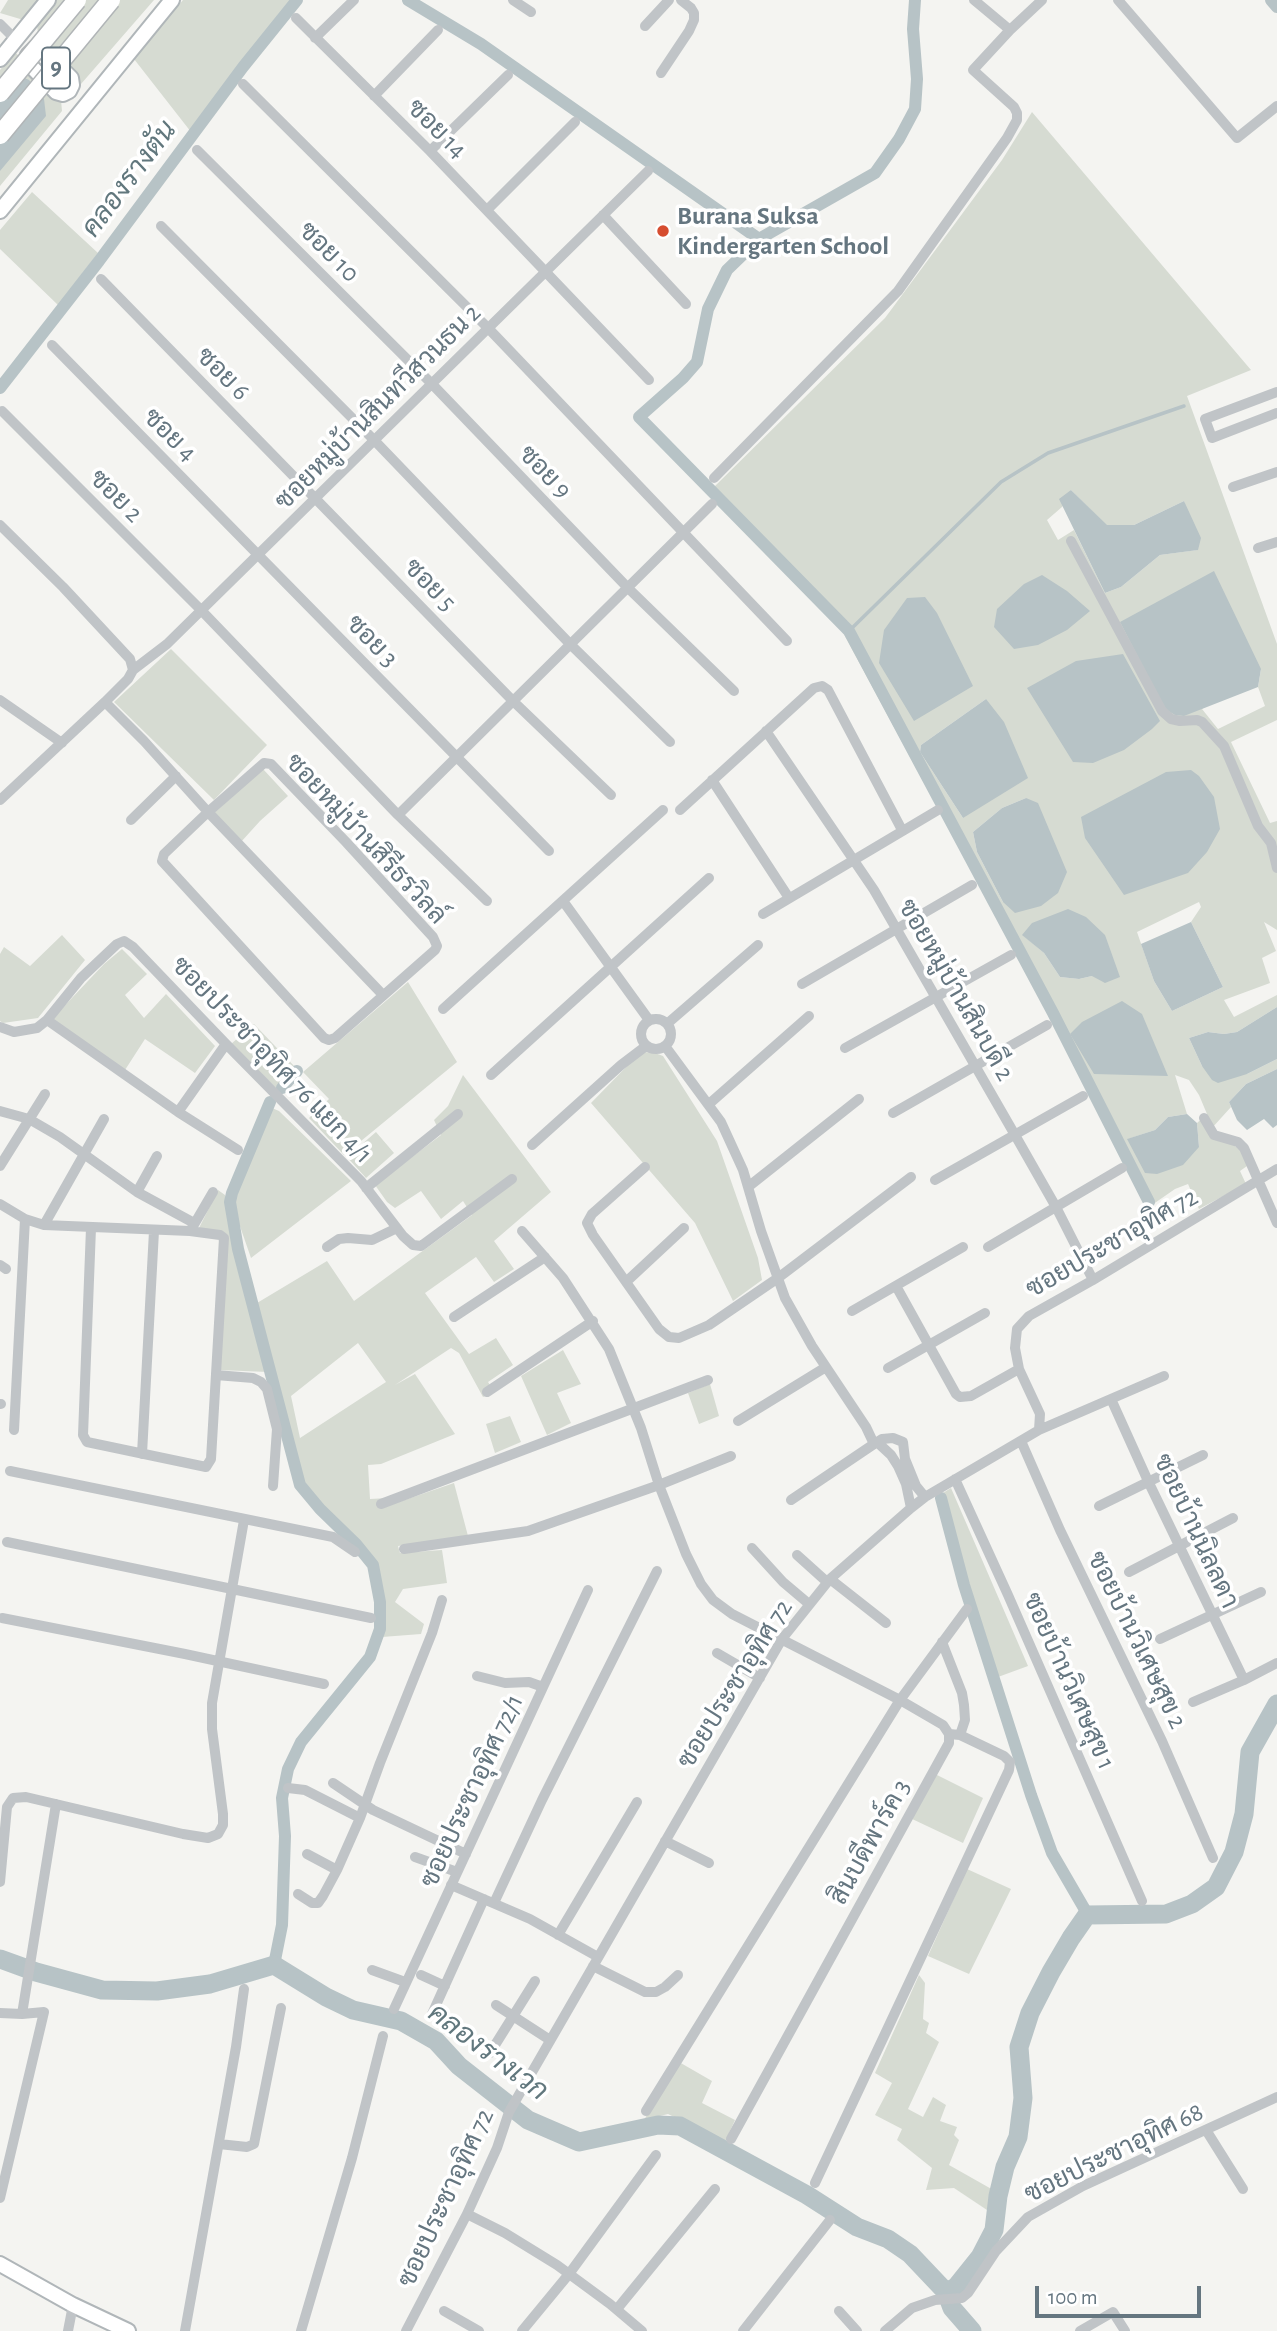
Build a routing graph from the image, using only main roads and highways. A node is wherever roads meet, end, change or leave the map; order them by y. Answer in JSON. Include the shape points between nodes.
{"nodes":[{"id":1,"x":48,"y":0,"type":"edge"},
{"id":2,"x":77,"y":0,"type":"edge"},
{"id":3,"x":111,"y":0,"type":"edge"},
{"id":4,"x":172,"y":0,"type":"edge"},
{"id":5,"x":16,"y":40,"type":"junction"},
{"id":6,"x":29,"y":53,"type":"junction"},
{"id":7,"x":0,"y":59,"type":"edge"},
{"id":8,"x":68,"y":92,"type":"junction"},
{"id":9,"x":0,"y":93,"type":"edge"},
{"id":10,"x":84,"y":108,"type":"junction"},
{"id":11,"x":0,"y":135,"type":"edge"},
{"id":12,"x":0,"y":211,"type":"edge"},
{"id":13,"x":0,"y":2264,"type":"edge"},
{"id":14,"x":128,"y":2331,"type":"edge"}],
"edges":[{"from":1,"to":5,"type":"main road"},
{"from":2,"to":9,"type":"highway","number":"9","bridge":true},
{"from":3,"to":11,"type":"highway","number":"9","bridge":true},
{"from":4,"to":10,"type":"main road"},
{"from":5,"to":6,"type":"main road"},
{"from":5,"to":7,"type":"main road"},
{"from":6,"to":8,"type":"main road","via":[[29,64],[56,92]]},
{"from":6,"to":8,"type":"main road","via":[[42,48],[71,78]]},
{"from":8,"to":10,"type":"main road"},
{"from":10,"to":12,"type":"main road"},
{"from":13,"to":14,"type":"main road"}]}
